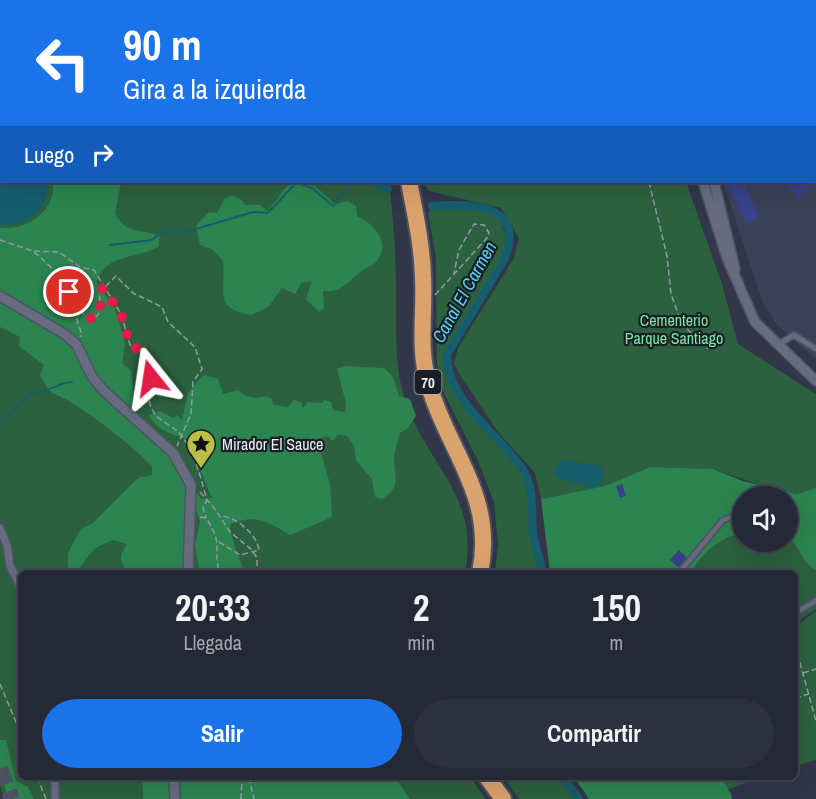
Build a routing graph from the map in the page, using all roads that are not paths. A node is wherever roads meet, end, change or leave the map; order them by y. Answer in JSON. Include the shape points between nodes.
{"nodes":[{"id":1,"x":408,"y":183,"type":"edge"},
{"id":2,"x":703,"y":183,"type":"edge"},
{"id":3,"x":714,"y":183,"type":"edge"},
{"id":4,"x":717,"y":194,"type":"junction"},
{"id":5,"x":707,"y":197,"type":"junction"},
{"id":6,"x":736,"y":274,"type":"junction"},
{"id":7,"x":0,"y":296,"type":"edge"},
{"id":8,"x":777,"y":346,"type":"junction"},
{"id":9,"x":816,"y":349,"type":"edge"},
{"id":10,"x":816,"y":381,"type":"edge"},
{"id":11,"x":732,"y":517,"type":"edge"},
{"id":12,"x":0,"y":528,"type":"edge"},
{"id":13,"x":188,"y":570,"type":"edge"},
{"id":14,"x":480,"y":570,"type":"edge"},
{"id":15,"x":681,"y":570,"type":"edge"},
{"id":16,"x":18,"y":582,"type":"edge"},
{"id":17,"x":816,"y":601,"type":"edge"},
{"id":18,"x":798,"y":611,"type":"edge"},
{"id":19,"x":55,"y":780,"type":"edge"},
{"id":20,"x":174,"y":780,"type":"edge"},
{"id":21,"x":489,"y":780,"type":"edge"},
{"id":22,"x":55,"y":799,"type":"edge"},
{"id":23,"x":175,"y":799,"type":"edge"},
{"id":24,"x":503,"y":799,"type":"edge"}],
"edges":[{"from":1,"to":14,"type":"highway","number":"70","via":[[423,259],[424,368],[434,402],[479,502],[484,539]]},
{"from":2,"to":5,"type":"street"},
{"from":3,"to":4,"type":"street"},
{"from":4,"to":5,"type":"street"},
{"from":4,"to":6,"type":"street"},
{"from":5,"to":6,"type":"street"},
{"from":6,"to":8,"type":"street","via":[[755,322]]},
{"from":7,"to":13,"type":"street","via":[[56,327],[77,345],[103,390],[173,453],[191,485]]},
{"from":8,"to":9,"type":"lane","via":[[794,335]]},
{"from":8,"to":10,"type":"street"},
{"from":11,"to":15,"type":"lane","via":[[723,520]]},
{"from":12,"to":16,"type":"street","via":[[9,566]]},
{"from":17,"to":18,"type":"lane"},
{"from":19,"to":22,"type":"street"},
{"from":20,"to":23,"type":"street"},
{"from":21,"to":24,"type":"highway"}]}
